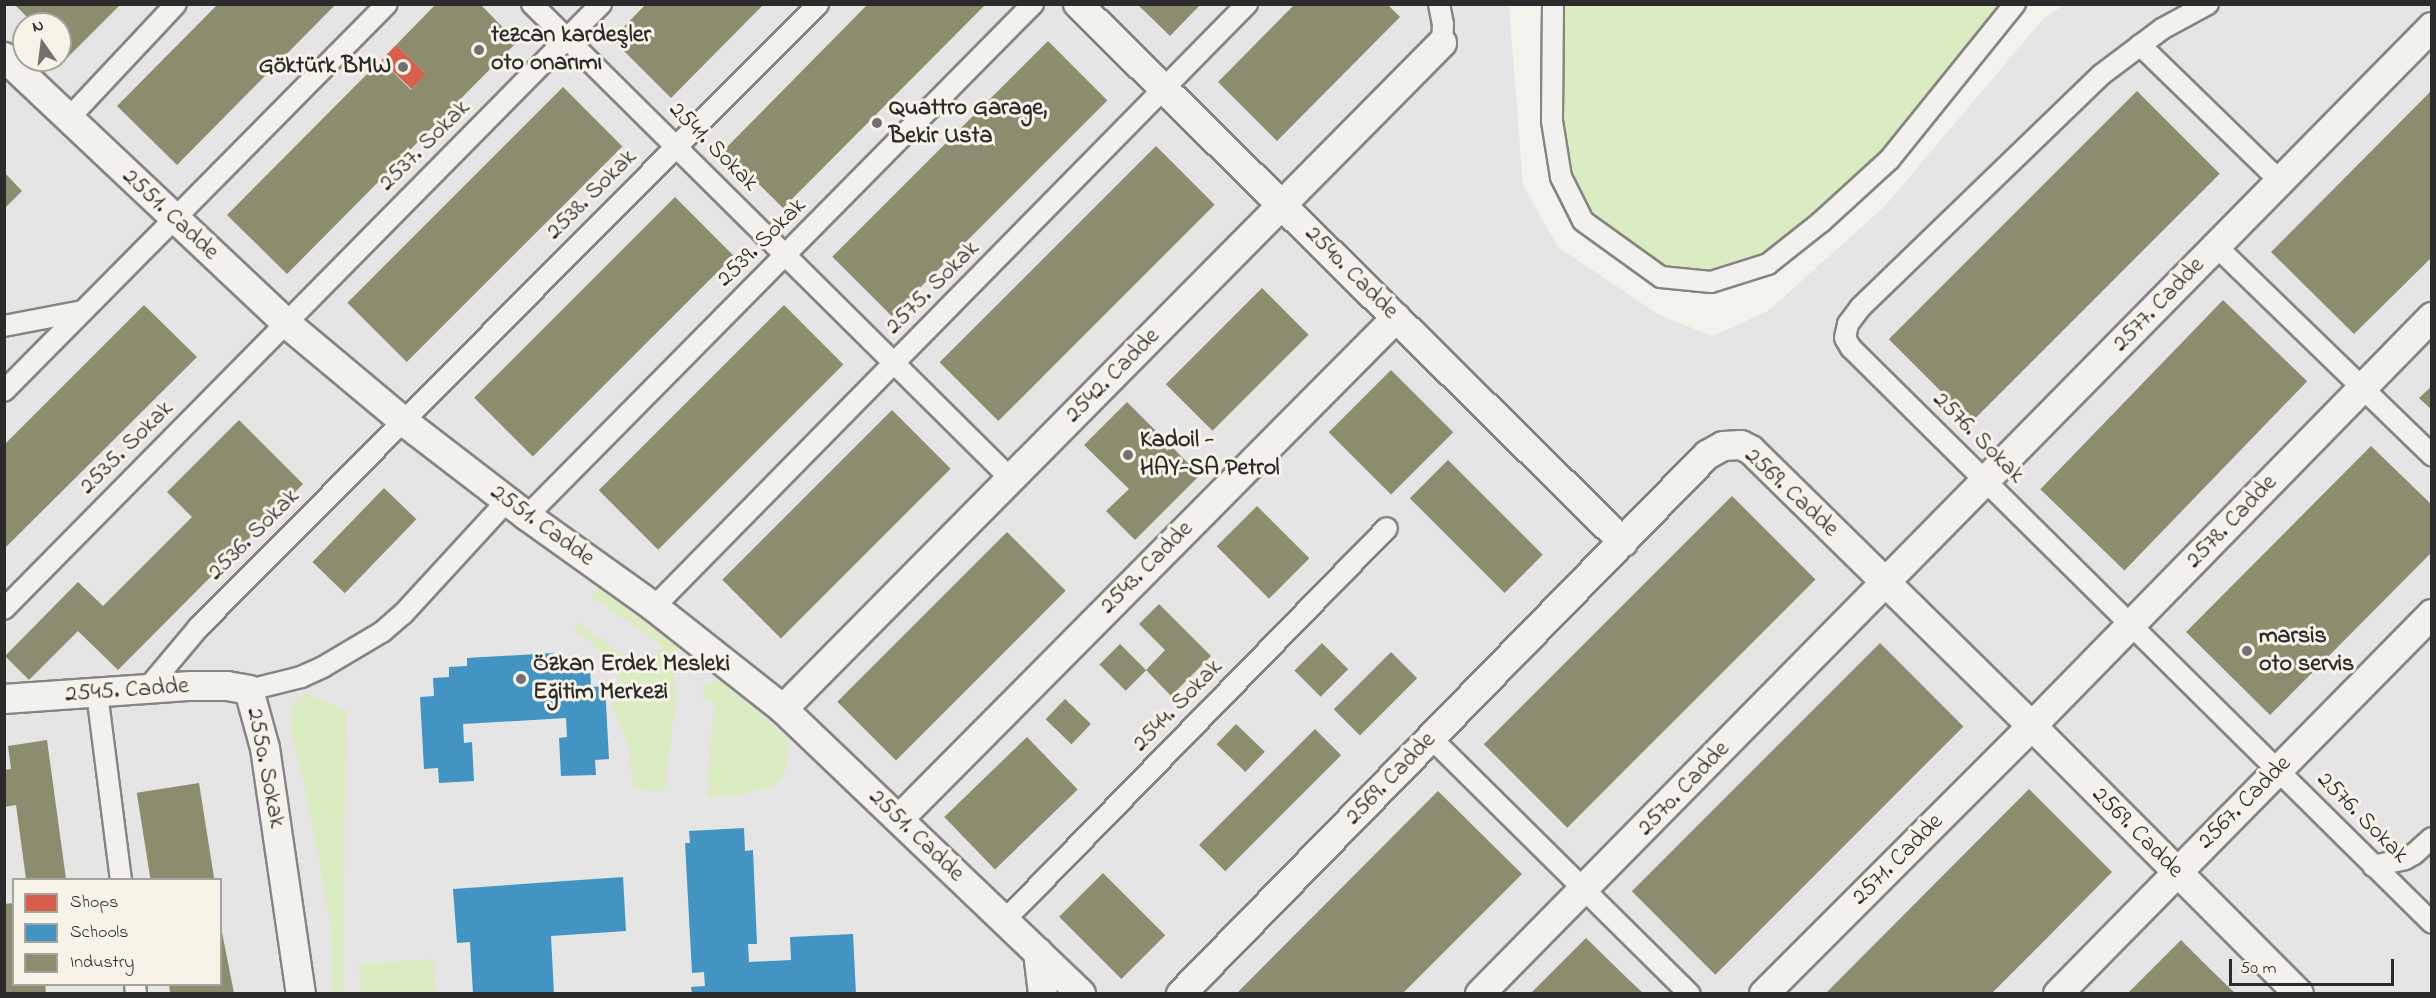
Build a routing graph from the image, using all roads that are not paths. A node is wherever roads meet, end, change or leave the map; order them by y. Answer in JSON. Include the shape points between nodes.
{"nodes":[{"id":1,"x":176,"y":4,"type":"edge"},
{"id":2,"x":387,"y":4,"type":"edge"},
{"id":3,"x":532,"y":4,"type":"edge"},
{"id":4,"x":601,"y":4,"type":"edge"},
{"id":5,"x":818,"y":4,"type":"edge"},
{"id":6,"x":1033,"y":4,"type":"edge"},
{"id":7,"x":1078,"y":4,"type":"edge"},
{"id":8,"x":1247,"y":4,"type":"edge"},
{"id":9,"x":1439,"y":4,"type":"edge"},
{"id":10,"x":1553,"y":4,"type":"edge"},
{"id":11,"x":2014,"y":4,"type":"edge"},
{"id":12,"x":2208,"y":4,"type":"edge"},
{"id":13,"x":2432,"y":27,"type":"edge"},
{"id":14,"x":567,"y":39,"type":"junction"},
{"id":15,"x":1442,"y":43,"type":"joint"},
{"id":16,"x":2140,"y":45,"type":"junction"},
{"id":17,"x":4,"y":57,"type":"edge"},
{"id":18,"x":1165,"y":90,"type":"junction"},
{"id":19,"x":69,"y":118,"type":"junction"},
{"id":20,"x":676,"y":147,"type":"junction"},
{"id":21,"x":2280,"y":182,"type":"junction"},
{"id":22,"x":1282,"y":205,"type":"junction"},
{"id":23,"x":174,"y":220,"type":"junction"},
{"id":24,"x":2216,"y":246,"type":"junction"},
{"id":25,"x":785,"y":255,"type":"junction"},
{"id":26,"x":83,"y":311,"type":"junction"},
{"id":27,"x":2432,"y":317,"type":"edge"},
{"id":28,"x":1396,"y":318,"type":"junction"},
{"id":29,"x":286,"y":323,"type":"junction"},
{"id":30,"x":4,"y":326,"type":"edge"},
{"id":31,"x":894,"y":364,"type":"junction"},
{"id":32,"x":2362,"y":389,"type":"junction"},
{"id":33,"x":4,"y":391,"type":"edge"},
{"id":34,"x":403,"y":421,"type":"junction"},
{"id":35,"x":2432,"y":455,"type":"edge"},
{"id":36,"x":1011,"y":479,"type":"junction"},
{"id":37,"x":1986,"y":481,"type":"junction"},
{"id":38,"x":517,"y":509,"type":"junction"},
{"id":39,"x":1387,"y":528,"type":"dead end"},
{"id":40,"x":1623,"y":542,"type":"junction"},
{"id":41,"x":1886,"y":583,"type":"junction"},
{"id":42,"x":654,"y":607,"type":"junction"},
{"id":43,"x":4,"y":609,"type":"edge"},
{"id":44,"x":2432,"y":614,"type":"edge"},
{"id":45,"x":2131,"y":625,"type":"junction"},
{"id":46,"x":146,"y":690,"type":"junction"},
{"id":47,"x":249,"y":690,"type":"junction"},
{"id":48,"x":97,"y":693,"type":"junction"},
{"id":49,"x":4,"y":699,"type":"edge"},
{"id":50,"x":783,"y":709,"type":"junction"},
{"id":51,"x":2032,"y":726,"type":"junction"},
{"id":52,"x":1431,"y":738,"type":"junction"},
{"id":53,"x":2277,"y":771,"type":"junction"},
{"id":54,"x":899,"y":819,"type":"junction"},
{"id":55,"x":2432,"y":838,"type":"edge"},
{"id":56,"x":2373,"y":866,"type":"junction"},
{"id":57,"x":2176,"y":873,"type":"junction"},
{"id":58,"x":121,"y":878,"type":"edge"},
{"id":59,"x":1585,"y":889,"type":"junction"},
{"id":60,"x":1005,"y":920,"type":"junction"},
{"id":61,"x":2432,"y":924,"type":"edge"},
{"id":62,"x":1038,"y":952,"type":"junction"},
{"id":63,"x":301,"y":993,"type":"edge"},
{"id":64,"x":1043,"y":993,"type":"edge"},
{"id":65,"x":1081,"y":993,"type":"edge"},
{"id":66,"x":1181,"y":993,"type":"edge"},
{"id":67,"x":1480,"y":993,"type":"edge"},
{"id":68,"x":1690,"y":993,"type":"edge"},
{"id":69,"x":1764,"y":993,"type":"edge"},
{"id":70,"x":2058,"y":993,"type":"edge"},
{"id":71,"x":2299,"y":993,"type":"edge"}],
"edges":[{"from":1,"to":19,"type":"street"},
{"from":2,"to":23,"type":"street"},
{"from":3,"to":14,"type":"street","name":"2541. Sokak"},
{"from":4,"to":14,"type":"street","name":"2537. Sokak"},
{"from":5,"to":20,"type":"street","name":"2538. Sokak"},
{"from":6,"to":25,"type":"street","name":"2539. Sokak"},
{"from":7,"to":18,"type":"street","name":"2540. Cadde"},
{"from":8,"to":18,"type":"street","name":"2575. Sokak"},
{"from":9,"to":15,"type":"street"},
{"from":10,"to":11,"type":"street","via":[[1552,122],[1561,177],[1583,221],[1661,277],[1711,282],[1768,264],[1855,191],[1888,160]]},
{"from":12,"to":16,"type":"street","name":"2576. Sokak"},
{"from":13,"to":21,"type":"street","name":"2577. Cadde"},
{"from":14,"to":20,"type":"street","name":"2541. Sokak"},
{"from":14,"to":29,"type":"street","name":"2537. Sokak"},
{"from":15,"to":22,"type":"street","name":"2542. Cadde"},
{"from":16,"to":21,"type":"street"},
{"from":16,"to":37,"type":"street","name":"2576. Sokak","via":[[2101,75],[1848,324],[1845,338],[1851,348]]},
{"from":17,"to":19,"type":"street","name":"2551. Cadde"},
{"from":18,"to":22,"type":"street","name":"2540. Cadde"},
{"from":18,"to":31,"type":"street","name":"2575. Sokak"},
{"from":19,"to":23,"type":"street","name":"2551. Cadde"},
{"from":20,"to":25,"type":"street","name":"2541. Sokak"},
{"from":20,"to":34,"type":"street","name":"2538. Sokak"},
{"from":21,"to":24,"type":"street","name":"2577. Cadde"},
{"from":22,"to":28,"type":"street","name":"2540. Cadde"},
{"from":22,"to":36,"type":"street","name":"2542. Cadde"},
{"from":23,"to":26,"type":"street"},
{"from":23,"to":29,"type":"street","name":"2551. Cadde"},
{"from":24,"to":32,"type":"street"},
{"from":24,"to":37,"type":"street","name":"2577. Cadde"},
{"from":25,"to":31,"type":"street","name":"2541. Sokak"},
{"from":25,"to":38,"type":"street","name":"2539. Sokak"},
{"from":26,"to":30,"type":"street"},
{"from":26,"to":33,"type":"street"},
{"from":27,"to":32,"type":"street","name":"2578. Cadde"},
{"from":28,"to":40,"type":"street","name":"2540. Cadde"},
{"from":28,"to":54,"type":"street","name":"2543. Cadde"},
{"from":29,"to":34,"type":"street","name":"2551. Cadde"},
{"from":29,"to":43,"type":"street","name":"2535. Sokak"},
{"from":31,"to":36,"type":"street","name":"2541. Sokak"},
{"from":31,"to":42,"type":"street","name":"2575. Sokak"},
{"from":32,"to":35,"type":"street"},
{"from":32,"to":45,"type":"street","name":"2578. Cadde"},
{"from":34,"to":38,"type":"street","name":"2551. Cadde"},
{"from":34,"to":46,"type":"street","name":"2536. Sokak","via":[[198,628]]},
{"from":36,"to":50,"type":"street","name":"2542. Cadde"},
{"from":37,"to":41,"type":"street","name":"2577. Cadde"},
{"from":37,"to":45,"type":"street","name":"2576. Sokak"},
{"from":38,"to":42,"type":"street","name":"2551. Cadde"},
{"from":38,"to":47,"type":"street","name":"2550. Sokak","via":[[382,632],[323,667],[290,681]]},
{"from":39,"to":60,"type":"street","name":"2544. Sokak"},
{"from":40,"to":41,"type":"street","name":"2569. Cadde","via":[[1707,455],[1723,447],[1741,445],[1751,450]]},
{"from":40,"to":52,"type":"street","name":"2569. Cadde"},
{"from":41,"to":51,"type":"street","name":"2569. Cadde"},
{"from":41,"to":59,"type":"street","name":"2570. Cadde"},
{"from":42,"to":50,"type":"street","name":"2551. Cadde"},
{"from":44,"to":53,"type":"street","name":"2567. Cadde"},
{"from":45,"to":51,"type":"street","name":"2578. Cadde"},
{"from":45,"to":53,"type":"street","name":"2576. Sokak"},
{"from":46,"to":47,"type":"street","name":"2545. Cadde","via":[[227,686]]},
{"from":46,"to":48,"type":"street","name":"2545. Cadde"},
{"from":47,"to":63,"type":"street","name":"2550. Sokak","via":[[265,748]]},
{"from":48,"to":49,"type":"street","name":"2545. Cadde"},
{"from":48,"to":58,"type":"street"},
{"from":50,"to":54,"type":"street","name":"2551. Cadde"},
{"from":51,"to":57,"type":"street","name":"2569. Cadde"},
{"from":51,"to":69,"type":"street","name":"2571. Cadde"},
{"from":52,"to":59,"type":"street"},
{"from":52,"to":66,"type":"street","name":"2569. Cadde"},
{"from":53,"to":56,"type":"street","name":"2576. Sokak"},
{"from":53,"to":57,"type":"street","name":"2567. Cadde"},
{"from":54,"to":60,"type":"street","name":"2551. Cadde"},
{"from":55,"to":56,"type":"street","via":[[2405,859]]},
{"from":56,"to":61,"type":"street","name":"2576. Sokak"},
{"from":57,"to":70,"type":"street","name":"2567. Cadde"},
{"from":57,"to":71,"type":"street","name":"2569. Cadde"},
{"from":59,"to":67,"type":"street","name":"2570. Cadde"},
{"from":59,"to":68,"type":"street"},
{"from":60,"to":62,"type":"street","name":"2551. Cadde"},
{"from":62,"to":64,"type":"street"},
{"from":62,"to":65,"type":"street","name":"2551. Cadde"}]}
